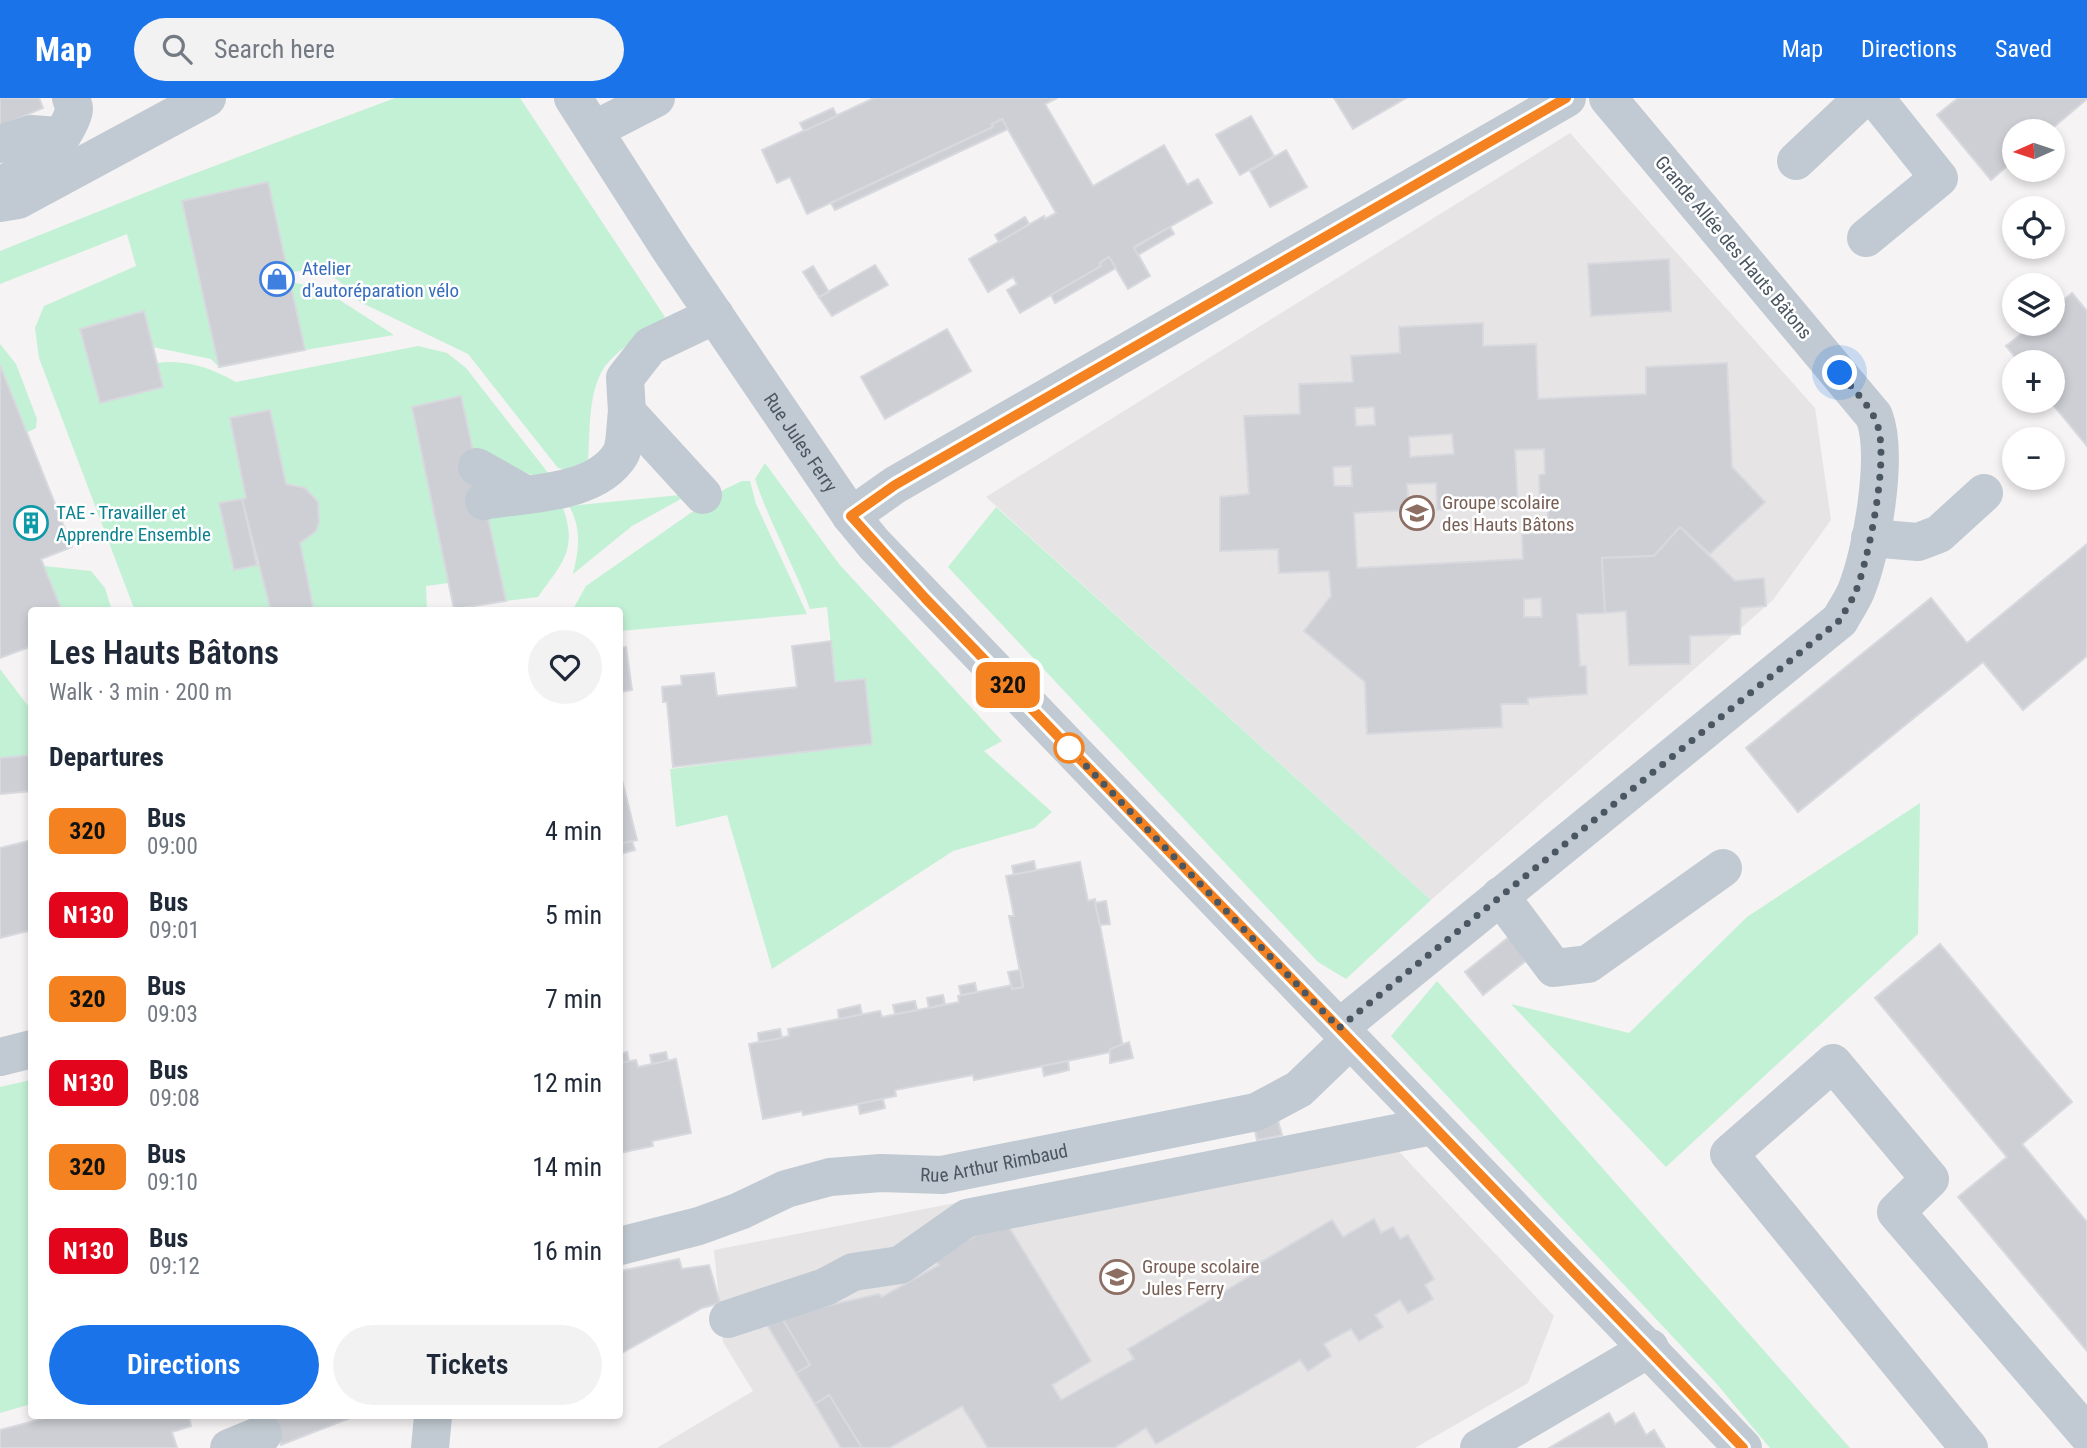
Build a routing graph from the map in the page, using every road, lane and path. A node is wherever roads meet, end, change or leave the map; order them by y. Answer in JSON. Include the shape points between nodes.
{"nodes":[{"id":1,"x":71,"y":98,"type":"edge"},
{"id":2,"x":573,"y":98,"type":"edge"},
{"id":3,"x":656,"y":98,"type":"edge"},
{"id":4,"x":1567,"y":98,"type":"edge"},
{"id":5,"x":1608,"y":98,"type":"edge"},
{"id":6,"x":1863,"y":98,"type":"edge"},
{"id":7,"x":1875,"y":98,"type":"edge"},
{"id":8,"x":183,"y":103,"type":"edge"},
{"id":9,"x":594,"y":130,"type":"junction"},
{"id":10,"x":59,"y":136,"type":"junction"},
{"id":11,"x":0,"y":144,"type":"edge"},
{"id":12,"x":1796,"y":161,"type":"dead end"},
{"id":13,"x":0,"y":181,"type":"edge"},
{"id":14,"x":0,"y":203,"type":"edge"},
{"id":15,"x":1866,"y":238,"type":"dead end"},
{"id":16,"x":715,"y":315,"type":"junction"},
{"id":17,"x":627,"y":412,"type":"junction"},
{"id":18,"x":480,"y":484,"type":"dead end"},
{"id":19,"x":1984,"y":493,"type":"dead end"},
{"id":20,"x":703,"y":495,"type":"dead end"},
{"id":21,"x":851,"y":516,"type":"junction"},
{"id":22,"x":1870,"y":538,"type":"junction"},
{"id":23,"x":1723,"y":868,"type":"dead end"},
{"id":24,"x":1500,"y":896,"type":"junction"},
{"id":25,"x":1345,"y":1034,"type":"junction"},
{"id":26,"x":28,"y":1050,"type":"edge"},
{"id":27,"x":0,"y":1057,"type":"edge"},
{"id":28,"x":1432,"y":1126,"type":"junction"},
{"id":29,"x":623,"y":1245,"type":"edge"},
{"id":30,"x":728,"y":1319,"type":"dead end"},
{"id":31,"x":1650,"y":1348,"type":"junction"},
{"id":32,"x":433,"y":1419,"type":"edge"},
{"id":33,"x":2087,"y":1434,"type":"edge"},
{"id":34,"x":430,"y":1448,"type":"edge"},
{"id":35,"x":1479,"y":1448,"type":"edge"},
{"id":36,"x":1743,"y":1448,"type":"edge"},
{"id":37,"x":1969,"y":1448,"type":"edge"}],
"edges":[{"from":1,"to":10,"type":"street","via":[[70,123]]},
{"from":2,"to":9,"type":"street","name":"Rue Jules Ferry"},
{"from":3,"to":9,"type":"street"},
{"from":4,"to":21,"type":"street","via":[[895,485]]},
{"from":5,"to":22,"type":"street","name":"Grande Allée des Hauts Bâtons","via":[[1874,416],[1880,431],[1881,460]]},
{"from":6,"to":12,"type":"street"},
{"from":7,"to":15,"type":"street","via":[[1939,178]]},
{"from":8,"to":14,"type":"street","via":[[30,194]]},
{"from":9,"to":16,"type":"street","name":"Rue Jules Ferry"},
{"from":10,"to":11,"type":"street","via":[[31,134]]},
{"from":10,"to":13,"type":"street","via":[[36,169]]},
{"from":16,"to":17,"type":"street","via":[[650,346],[625,378]]},
{"from":16,"to":21,"type":"street","name":"Rue Jules Ferry"},
{"from":17,"to":18,"type":"street","via":[[621,454],[597,478],[525,494]]},
{"from":17,"to":20,"type":"street"},
{"from":19,"to":22,"type":"street","via":[[1939,534],[1918,542]]},
{"from":21,"to":25,"type":"street","name":"Rue Jules Ferry"},
{"from":22,"to":24,"type":"street","name":"Grande Allée des Hauts Bâtons","via":[[1856,592],[1840,620]]},
{"from":23,"to":24,"type":"street","via":[[1587,964],[1554,968]]},
{"from":24,"to":25,"type":"street","name":"Grande Allée des Hauts Bâtons"},
{"from":25,"to":28,"type":"street","name":"Rue Jules Ferry"},
{"from":25,"to":29,"type":"street","name":"Rue Arthur Rimbaud","via":[[1299,1089],[1256,1112],[942,1175],[830,1177],[786,1189],[699,1226]]},
{"from":26,"to":27,"type":"street"},
{"from":28,"to":30,"type":"street","via":[[967,1218],[900,1265],[853,1272],[825,1287]]},
{"from":28,"to":31,"type":"street","name":"Rue Jules Ferry"},
{"from":31,"to":35,"type":"street"},
{"from":31,"to":36,"type":"street","name":"Rue Jules Ferry"},
{"from":32,"to":34,"type":"street"},
{"from":33,"to":37,"type":"street","via":[[1896,1212],[1930,1179],[1833,1063],[1729,1154]]}]}
